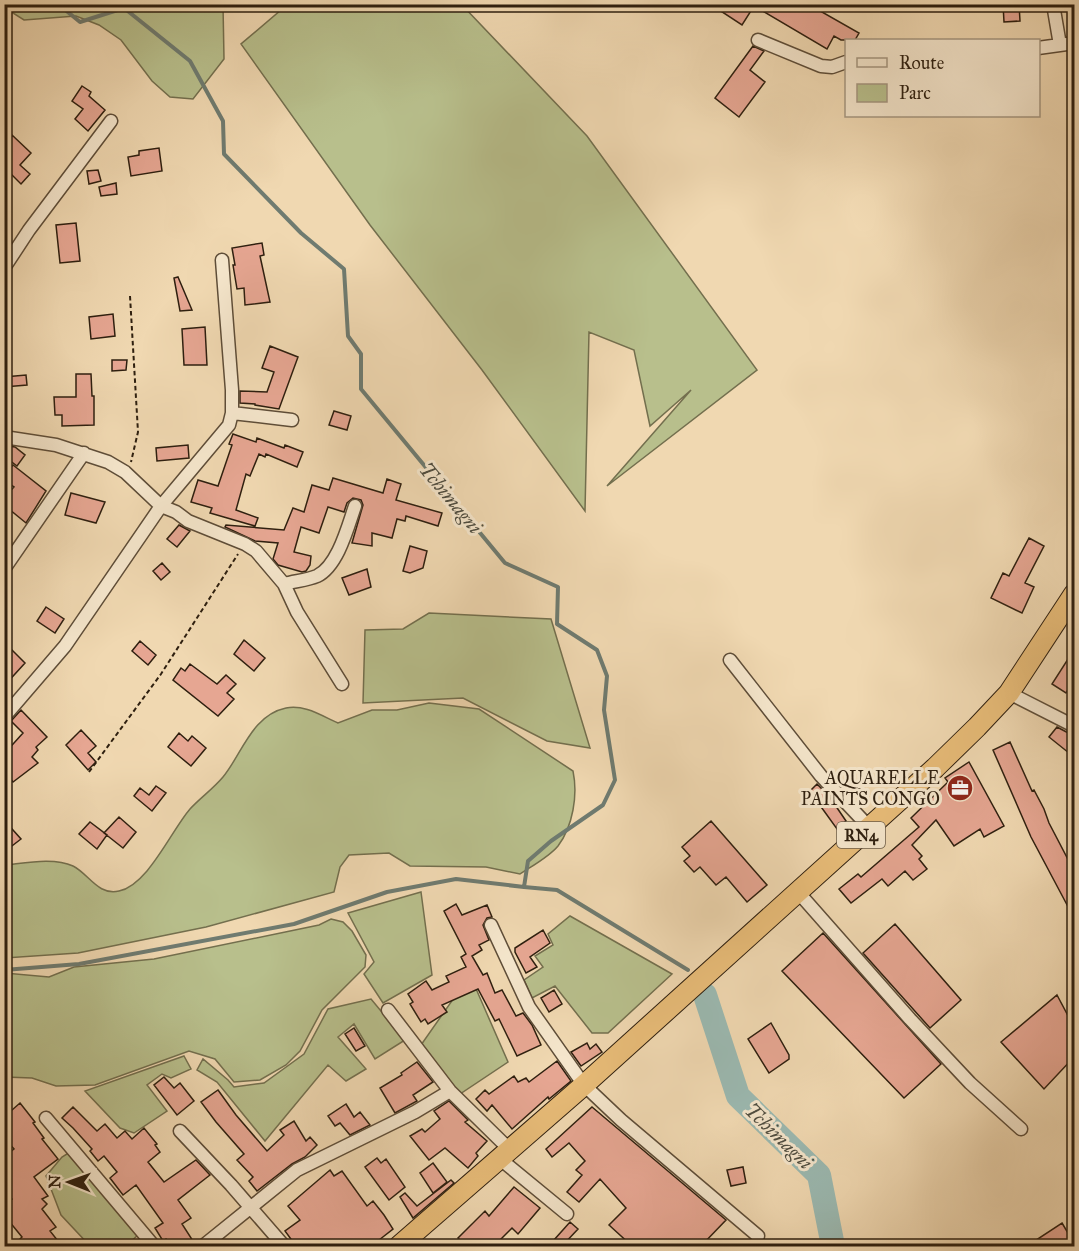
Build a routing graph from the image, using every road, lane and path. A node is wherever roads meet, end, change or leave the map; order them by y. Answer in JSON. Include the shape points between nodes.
{"nodes":[{"id":1,"x":1053,"y":4,"type":"edge"},
{"id":2,"x":758,"y":40,"type":"dead end"},
{"id":3,"x":1074,"y":43,"type":"edge"},
{"id":4,"x":1060,"y":45,"type":"junction"},
{"id":5,"x":1040,"y":48,"type":"edge"},
{"id":6,"x":845,"y":62,"type":"edge"},
{"id":7,"x":111,"y":121,"type":"dead end"},
{"id":8,"x":222,"y":261,"type":"dead end"},
{"id":9,"x":4,"y":268,"type":"edge"},
{"id":10,"x":130,"y":296,"type":"dead end"},
{"id":11,"x":232,"y":413,"type":"junction"},
{"id":12,"x":292,"y":420,"type":"dead end"},
{"id":13,"x":4,"y":436,"type":"edge"},
{"id":14,"x":84,"y":453,"type":"junction"},
{"id":15,"x":125,"y":472,"type":"junction"},
{"id":16,"x":162,"y":506,"type":"junction"},
{"id":17,"x":355,"y":506,"type":"dead end"},
{"id":18,"x":245,"y":544,"type":"junction"},
{"id":19,"x":4,"y":569,"type":"edge"},
{"id":20,"x":284,"y":584,"type":"junction"},
{"id":21,"x":1074,"y":594,"type":"edge"},
{"id":22,"x":730,"y":660,"type":"dead end"},
{"id":23,"x":342,"y":684,"type":"dead end"},
{"id":24,"x":1009,"y":693,"type":"junction"},
{"id":25,"x":4,"y":717,"type":"edge"},
{"id":26,"x":1074,"y":726,"type":"edge"},
{"id":27,"x":89,"y":772,"type":"dead end"},
{"id":28,"x":869,"y":827,"type":"junction"},
{"id":29,"x":798,"y":892,"type":"junction"},
{"id":30,"x":491,"y":925,"type":"dead end"},
{"id":31,"x":388,"y":1010,"type":"dead end"},
{"id":32,"x":584,"y":1085,"type":"junction"},
{"id":33,"x":450,"y":1091,"type":"junction"},
{"id":34,"x":46,"y":1118,"type":"dead end"},
{"id":35,"x":1021,"y":1129,"type":"dead end"},
{"id":36,"x":180,"y":1131,"type":"dead end"},
{"id":37,"x":504,"y":1154,"type":"junction"},
{"id":38,"x":251,"y":1208,"type":"junction"},
{"id":39,"x":567,"y":1214,"type":"dead end"},
{"id":40,"x":758,"y":1236,"type":"dead end"},
{"id":41,"x":154,"y":1246,"type":"edge"},
{"id":42,"x":203,"y":1246,"type":"edge"},
{"id":43,"x":284,"y":1246,"type":"edge"},
{"id":44,"x":399,"y":1246,"type":"edge"}],
"edges":[{"from":1,"to":4,"type":"street"},
{"from":2,"to":6,"type":"street","via":[[821,66]]},
{"from":3,"to":4,"type":"street"},
{"from":4,"to":5,"type":"street"},
{"from":7,"to":9,"type":"street"},
{"from":8,"to":11,"type":"street"},
{"from":10,"to":15,"type":"path","via":[[138,432]]},
{"from":11,"to":12,"type":"street"},
{"from":11,"to":16,"type":"street","via":[[225,430]]},
{"from":13,"to":14,"type":"street"},
{"from":14,"to":15,"type":"street"},
{"from":14,"to":19,"type":"street"},
{"from":15,"to":16,"type":"street"},
{"from":16,"to":18,"type":"street"},
{"from":16,"to":25,"type":"street","via":[[65,646]]},
{"from":17,"to":20,"type":"street","via":[[340,547],[326,570]]},
{"from":18,"to":20,"type":"street"},
{"from":18,"to":27,"type":"path","via":[[161,674]]},
{"from":20,"to":23,"type":"street"},
{"from":21,"to":24,"type":"highway","number":"RN4"},
{"from":22,"to":28,"type":"street","via":[[821,776]]},
{"from":24,"to":26,"type":"street"},
{"from":24,"to":28,"type":"highway","number":"RN4","via":[[977,728]]},
{"from":28,"to":29,"type":"highway","number":"RN4"},
{"from":29,"to":32,"type":"highway","number":"RN4"},
{"from":29,"to":35,"type":"street","via":[[963,1075]]},
{"from":30,"to":32,"type":"street","via":[[529,1007]]},
{"from":31,"to":33,"type":"street"},
{"from":32,"to":37,"type":"highway","number":"RN4"},
{"from":32,"to":40,"type":"street"},
{"from":33,"to":37,"type":"street"},
{"from":33,"to":38,"type":"street","via":[[297,1170]]},
{"from":34,"to":41,"type":"street"},
{"from":36,"to":38,"type":"street"},
{"from":37,"to":39,"type":"street"},
{"from":37,"to":44,"type":"highway","number":"RN4"},
{"from":38,"to":42,"type":"street"},
{"from":38,"to":43,"type":"street"}]}
